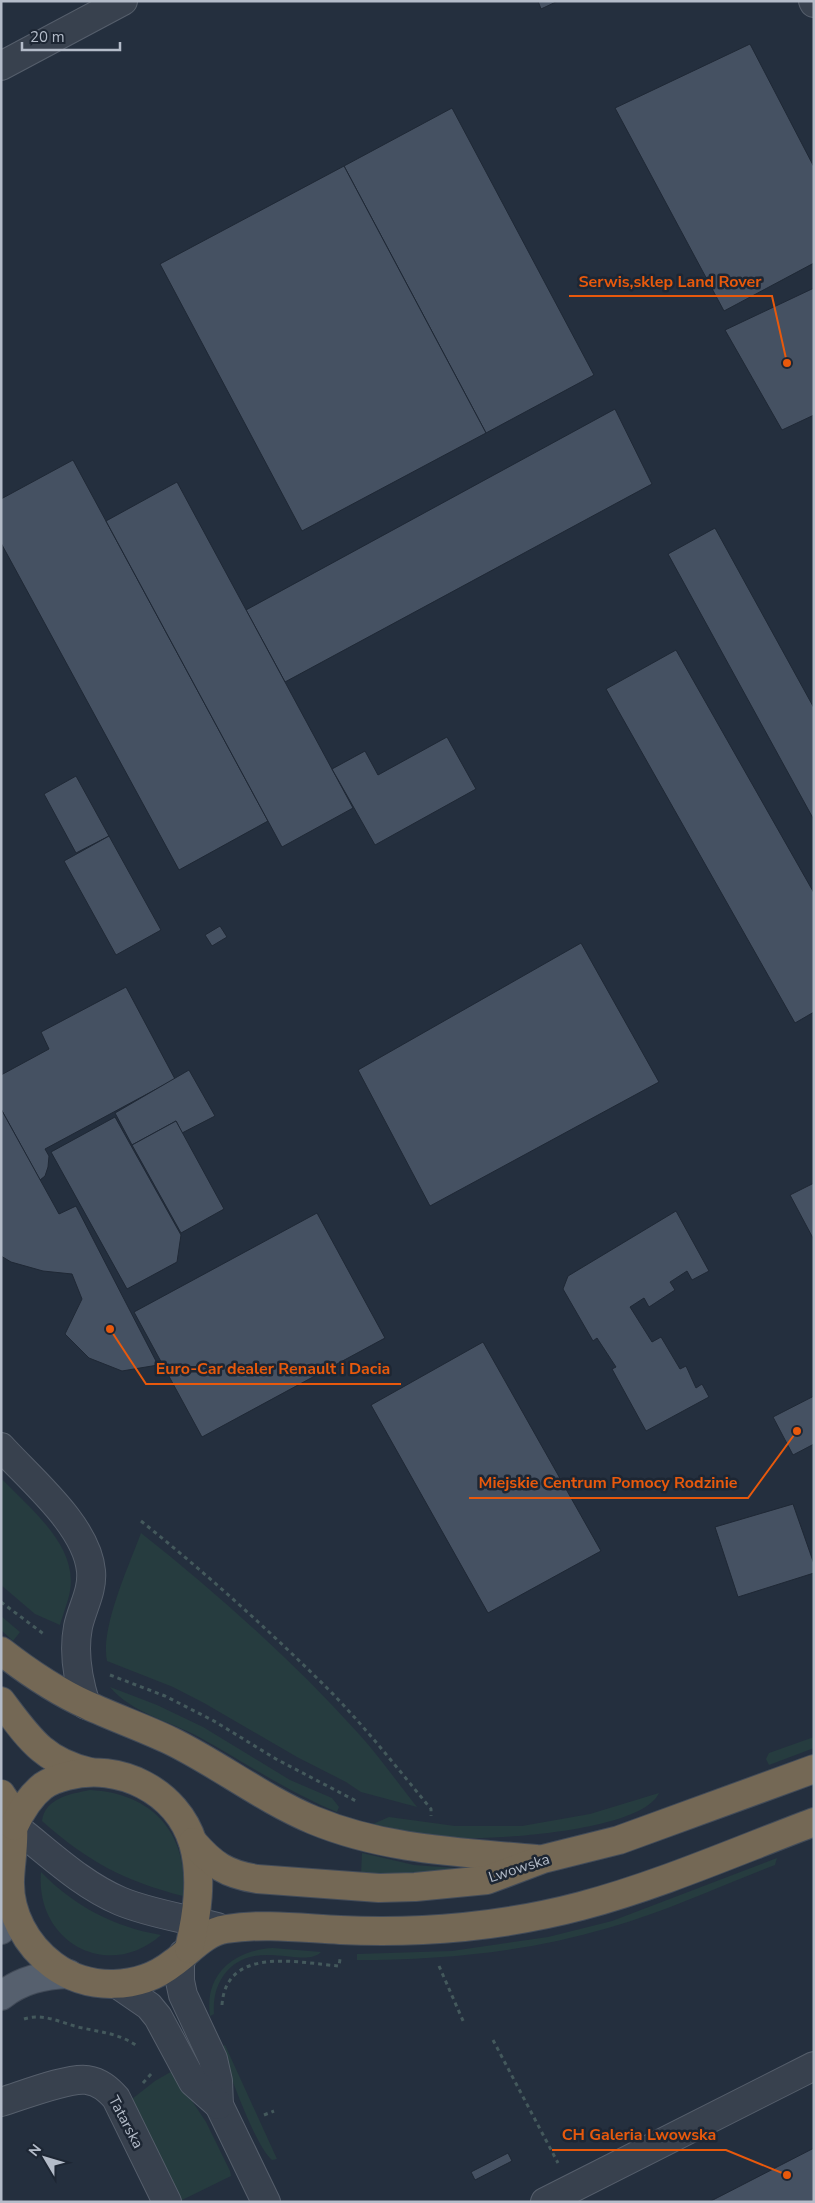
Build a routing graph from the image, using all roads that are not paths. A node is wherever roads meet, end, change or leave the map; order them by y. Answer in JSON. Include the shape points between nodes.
{"nodes":[{"id":1,"x":123,"y":1,"type":"edge"},
{"id":2,"x":1,"y":66,"type":"edge"},
{"id":3,"x":1,"y":1447,"type":"edge"},
{"id":4,"x":1,"y":1651,"type":"edge"},
{"id":5,"x":1,"y":1701,"type":"edge"},
{"id":6,"x":86,"y":1705,"type":"junction"},
{"id":7,"x":814,"y":1769,"type":"edge"},
{"id":8,"x":92,"y":1772,"type":"junction"},
{"id":9,"x":1,"y":1794,"type":"edge"},
{"id":10,"x":814,"y":1822,"type":"edge"},
{"id":11,"x":14,"y":1826,"type":"junction"},
{"id":12,"x":192,"y":1842,"type":"junction"},
{"id":13,"x":543,"y":1859,"type":"junction"},
{"id":14,"x":10,"y":1891,"type":"junction"},
{"id":15,"x":195,"y":1921,"type":"junction"},
{"id":16,"x":222,"y":1929,"type":"junction"},
{"id":17,"x":1,"y":1930,"type":"edge"},
{"id":18,"x":186,"y":1952,"type":"junction"},
{"id":19,"x":69,"y":1974,"type":"junction"},
{"id":20,"x":116,"y":1984,"type":"junction"},
{"id":21,"x":1,"y":1996,"type":"edge"},
{"id":22,"x":814,"y":2066,"type":"edge"},
{"id":23,"x":1,"y":2102,"type":"edge"},
{"id":24,"x":219,"y":2106,"type":"junction"},
{"id":25,"x":167,"y":2202,"type":"edge"},
{"id":26,"x":266,"y":2202,"type":"edge"},
{"id":27,"x":545,"y":2202,"type":"edge"}],
"edges":[{"from":1,"to":2,"type":"street"},
{"from":3,"to":6,"type":"street","via":[[61,1512],[87,1550],[91,1573],[78,1627],[77,1655],[78,1679]]},
{"from":4,"to":6,"type":"highway","via":[[38,1678]]},
{"from":5,"to":8,"type":"highway","via":[[35,1743],[50,1756],[68,1767]]},
{"from":6,"to":13,"type":"highway","via":[[187,1749],[280,1805],[349,1833],[414,1848]]},
{"from":7,"to":13,"type":"highway","name":"Lwowska","via":[[619,1840]]},
{"from":8,"to":11,"type":"highway","via":[[67,1776],[44,1785],[32,1796]]},
{"from":8,"to":12,"type":"highway","via":[[124,1776],[153,1790],[177,1813]]},
{"from":9,"to":11,"type":"highway"},
{"from":10,"to":16,"type":"highway","via":[[660,1880],[542,1915],[462,1927],[381,1932],[261,1924]]},
{"from":11,"to":14,"type":"highway"},
{"from":11,"to":15,"type":"street","via":[[77,1876],[108,1895],[135,1906]]},
{"from":12,"to":13,"type":"highway","name":"Lwowska","via":[[219,1868],[237,1876],[343,1886],[415,1887],[486,1880]]},
{"from":12,"to":15,"type":"highway","via":[[198,1874]]},
{"from":14,"to":17,"type":"main road"},
{"from":14,"to":19,"type":"highway","via":[[12,1906],[24,1934],[43,1957]]},
{"from":15,"to":16,"type":"street"},
{"from":15,"to":18,"type":"highway"},
{"from":16,"to":18,"type":"highway"},
{"from":18,"to":20,"type":"highway","via":[[164,1970],[129,1983]]},
{"from":18,"to":24,"type":"street","via":[[180,1964],[183,1995],[213,2059]]},
{"from":19,"to":20,"type":"highway","via":[[92,1982]]},
{"from":19,"to":21,"type":"main road","via":[[32,1979]]},
{"from":20,"to":24,"type":"street","via":[[149,2006],[193,2082]]},
{"from":22,"to":27,"type":"street"},
{"from":23,"to":25,"type":"street","name":"Tatarska","via":[[72,2081],[97,2082],[116,2098]]},
{"from":24,"to":26,"type":"street"}]}
